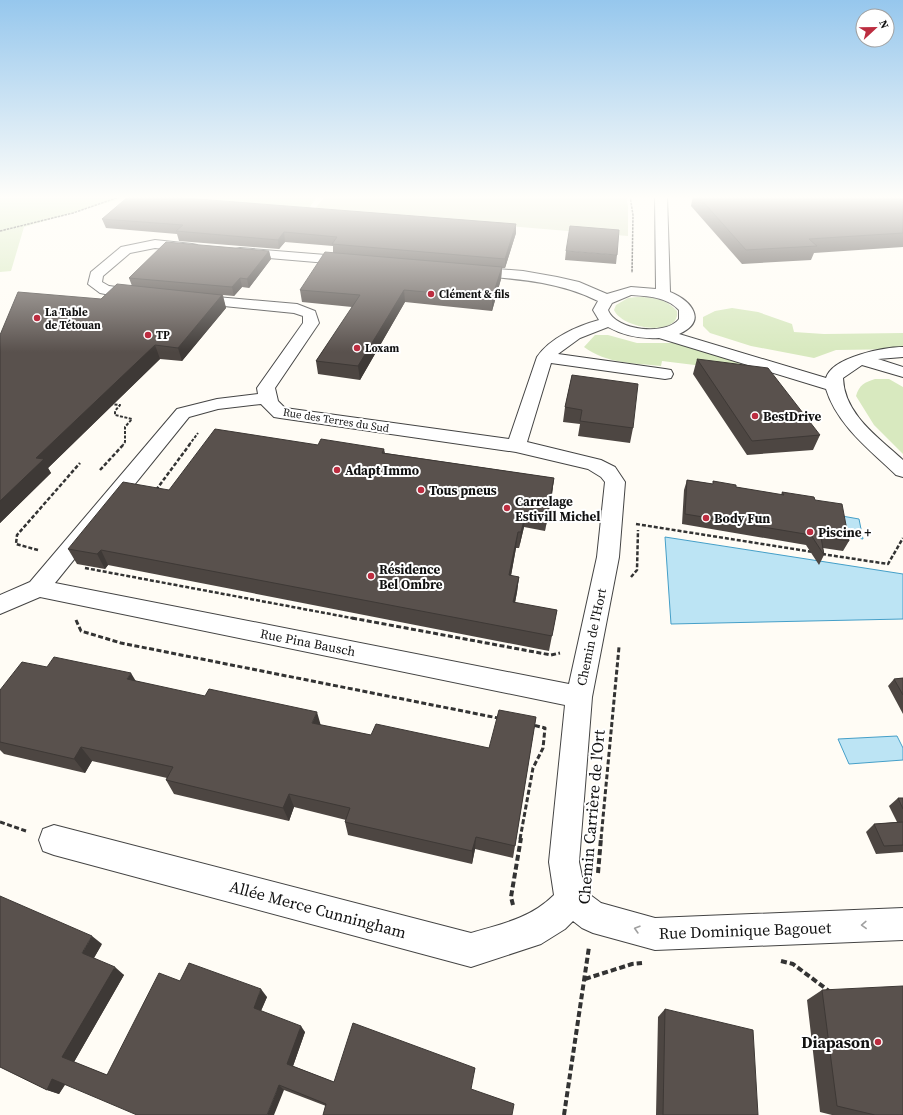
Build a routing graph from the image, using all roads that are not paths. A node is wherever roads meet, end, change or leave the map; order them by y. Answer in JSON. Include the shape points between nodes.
{"nodes":[{"id":1,"x":134,"y":248,"type":"edge"},
{"id":2,"x":199,"y":248,"type":"edge"},
{"id":3,"x":662,"y":248,"type":"edge"},
{"id":4,"x":210,"y":249,"type":"edge"},
{"id":5,"x":226,"y":250,"type":"edge"},
{"id":6,"x":367,"y":262,"type":"edge"},
{"id":7,"x":454,"y":270,"type":"edge"},
{"id":8,"x":663,"y":294,"type":"junction"},
{"id":9,"x":158,"y":296,"type":"edge"},
{"id":10,"x":601,"y":296,"type":"junction"},
{"id":11,"x":182,"y":298,"type":"edge"},
{"id":12,"x":610,"y":322,"type":"junction"},
{"id":13,"x":680,"y":328,"type":"junction"},
{"id":14,"x":660,"y":333,"type":"junction"},
{"id":15,"x":903,"y":352,"type":"edge"},
{"id":16,"x":544,"y":357,"type":"junction"},
{"id":17,"x":861,"y":359,"type":"junction"},
{"id":18,"x":844,"y":368,"type":"junction"},
{"id":19,"x":903,"y":372,"type":"edge"},
{"id":20,"x":665,"y":374,"type":"dead end"},
{"id":21,"x":832,"y":385,"type":"junction"},
{"id":22,"x":266,"y":398,"type":"junction"},
{"id":23,"x":516,"y":446,"type":"junction"},
{"id":24,"x":903,"y":471,"type":"edge"},
{"id":25,"x":38,"y":588,"type":"junction"},
{"id":26,"x":0,"y":605,"type":"edge"},
{"id":27,"x":579,"y":697,"type":"junction"},
{"id":28,"x":54,"y":840,"type":"dead end"},
{"id":29,"x":582,"y":908,"type":"junction"},
{"id":30,"x":903,"y":924,"type":"edge"}],
"edges":[{"from":1,"to":9,"type":"street","via":[[126,250],[96,275],[95,284],[105,290]]},
{"from":2,"to":4,"type":"street"},
{"from":3,"to":8,"type":"street"},
{"from":5,"to":6,"type":"street"},
{"from":7,"to":10,"type":"street","via":[[558,280]]},
{"from":8,"to":10,"type":"street","via":[[630,291]]},
{"from":8,"to":13,"type":"street","via":[[686,308],[689,315],[687,322]]},
{"from":10,"to":12,"type":"street","via":[[601,310]]},
{"from":11,"to":22,"type":"street","name":"Rue des Terres du Sud","via":[[297,309],[310,314],[311,323],[266,388]]},
{"from":12,"to":14,"type":"street","via":[[631,331]]},
{"from":12,"to":16,"type":"street","via":[[584,330],[554,347]]},
{"from":13,"to":14,"type":"street"},
{"from":13,"to":18,"type":"street","via":[[776,359]]},
{"from":14,"to":21,"type":"street"},
{"from":15,"to":17,"type":"street","via":[[877,354]]},
{"from":16,"to":20,"type":"street"},
{"from":16,"to":23,"type":"street"},
{"from":17,"to":18,"type":"street"},
{"from":17,"to":19,"type":"street"},
{"from":18,"to":21,"type":"street","via":[[834,376]]},
{"from":21,"to":24,"type":"street","via":[[837,400],[851,420]]},
{"from":22,"to":23,"type":"street","name":"Rue des Terres du Sud","via":[[280,413]]},
{"from":22,"to":25,"type":"street","via":[[212,405],[183,412],[73,561]]},
{"from":23,"to":27,"type":"street","name":"Chemin de l'Hort","via":[[594,464],[608,472],[615,482],[608,557]]},
{"from":25,"to":26,"type":"street"},
{"from":25,"to":27,"type":"street","name":"Rue Pina Bausch"},
{"from":27,"to":29,"type":"street","name":"Chemin de l'Hort","via":[[564,862]]},
{"from":28,"to":29,"type":"street","name":"Allée Merce Cunningham","via":[[471,950],[522,934]]},
{"from":30,"to":29,"type":"street","name":"Rue Dominique Bagouet","one_way":true,"via":[[655,934]]}]}
